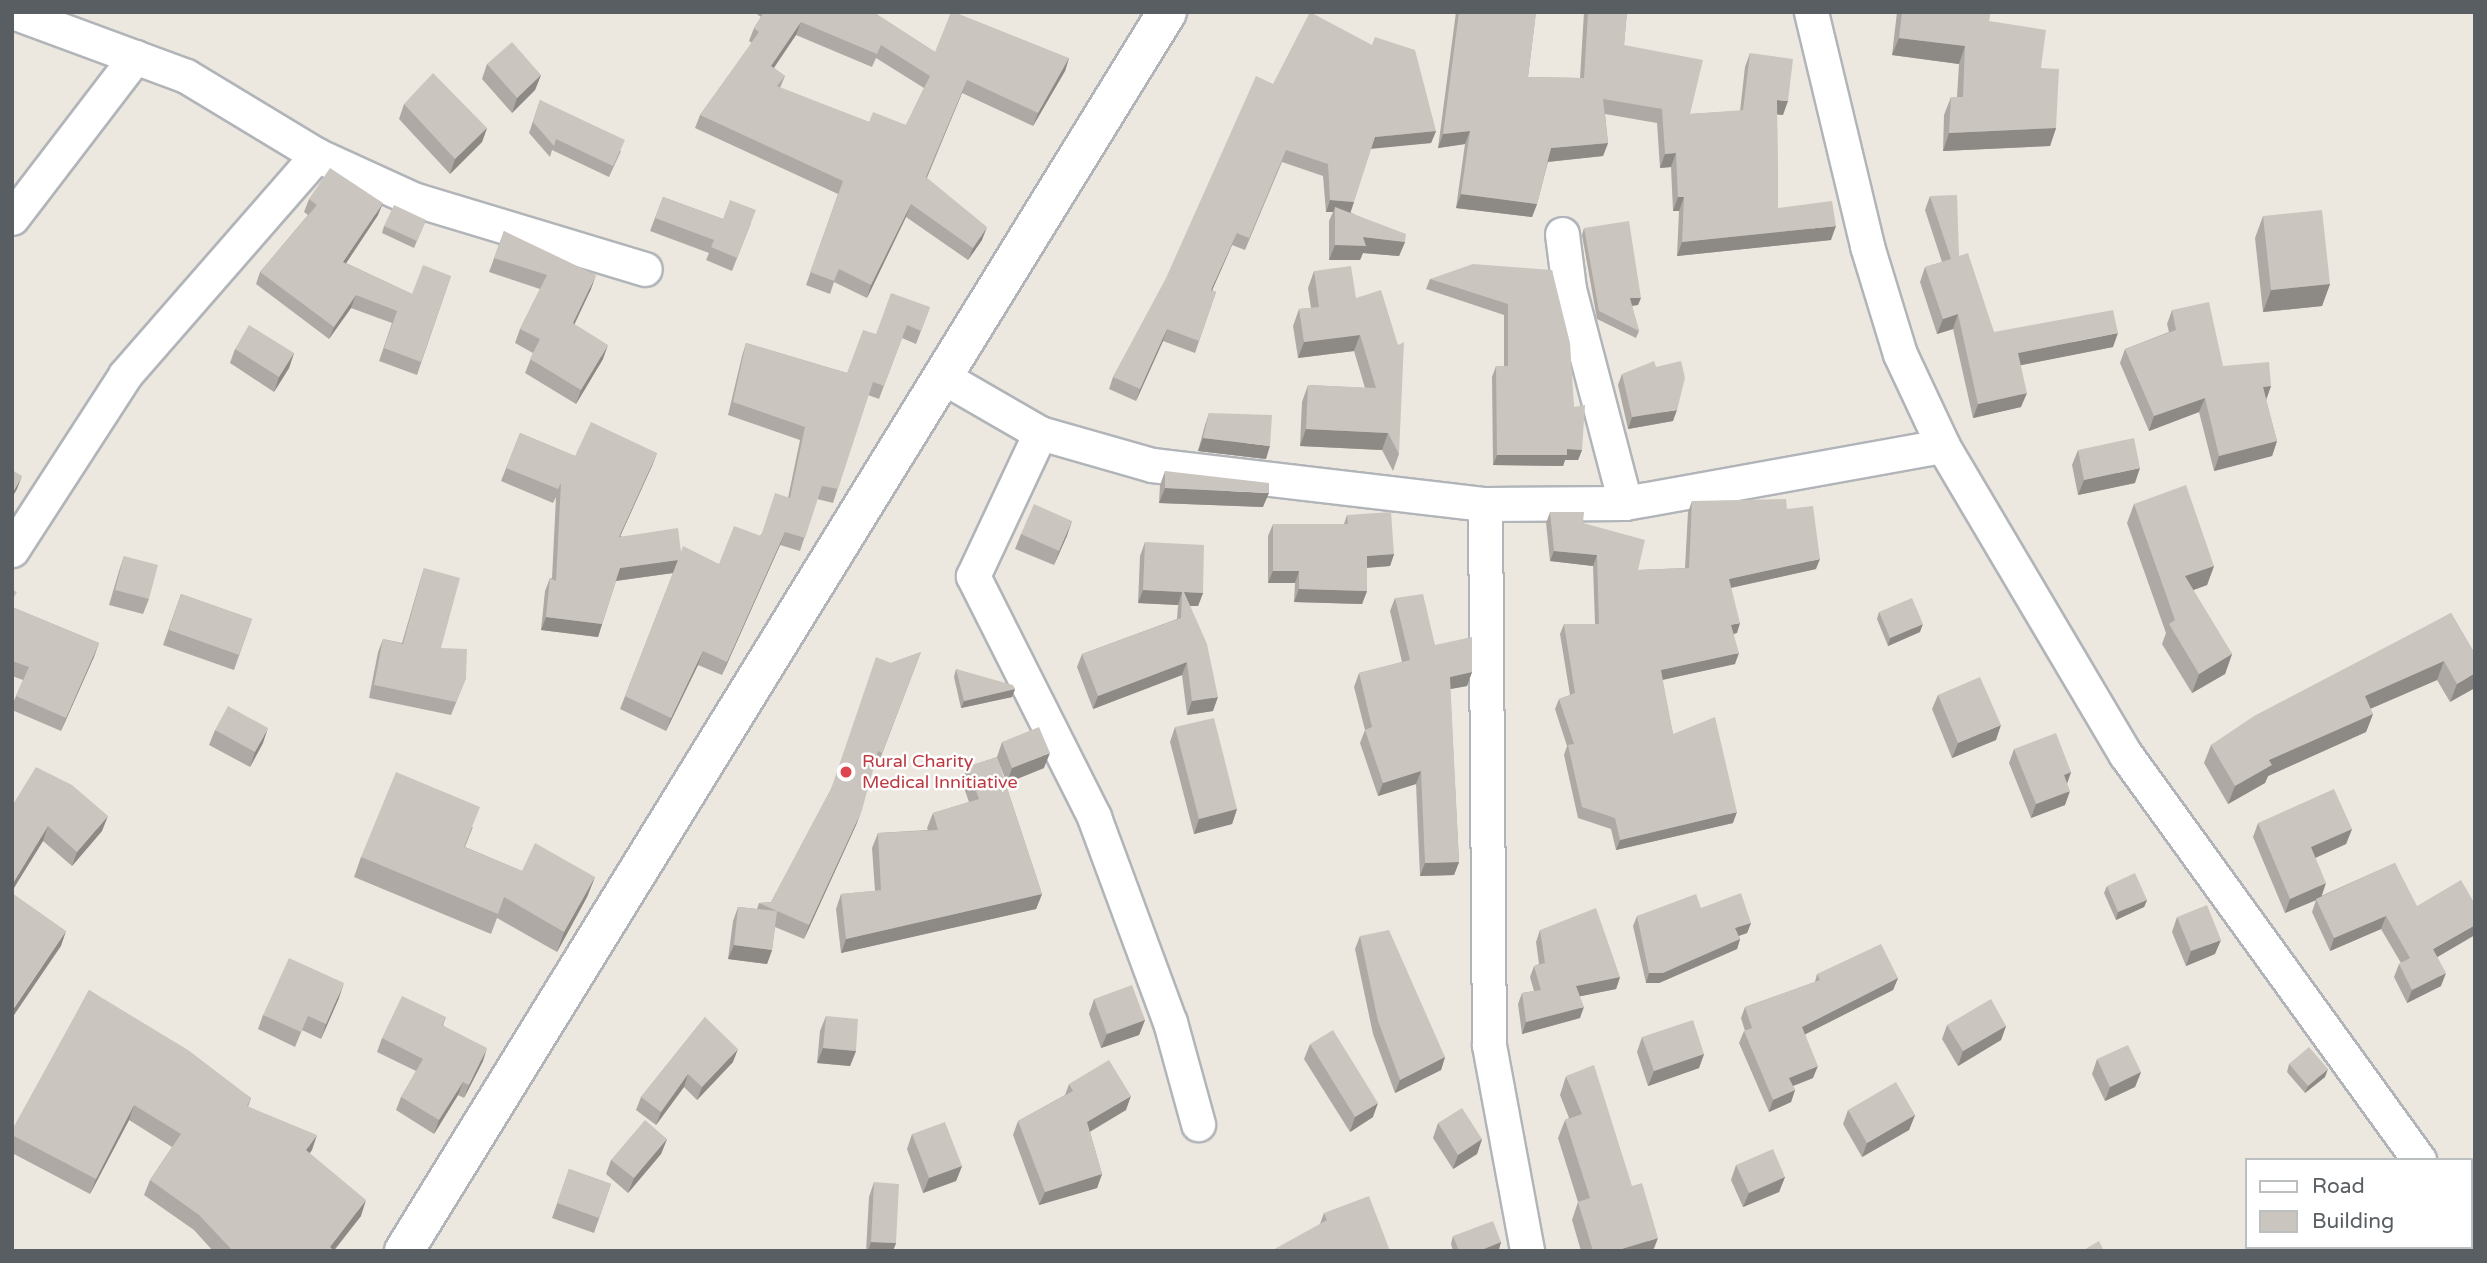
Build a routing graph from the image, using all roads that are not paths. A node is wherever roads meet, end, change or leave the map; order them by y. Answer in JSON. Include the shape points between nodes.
{"nodes":[{"id":1,"x":13,"y":12,"type":"edge"},
{"id":2,"x":1167,"y":12,"type":"edge"},
{"id":3,"x":1811,"y":12,"type":"edge"},
{"id":4,"x":135,"y":57,"type":"junction"},
{"id":5,"x":317,"y":155,"type":"junction"},
{"id":6,"x":12,"y":218,"type":"edge"},
{"id":7,"x":1562,"y":234,"type":"dead end"},
{"id":8,"x":645,"y":269,"type":"dead end"},
{"id":9,"x":943,"y":377,"type":"junction"},
{"id":10,"x":1040,"y":433,"type":"junction"},
{"id":11,"x":1943,"y":446,"type":"junction"},
{"id":12,"x":1625,"y":503,"type":"junction"},
{"id":13,"x":1485,"y":504,"type":"junction"},
{"id":14,"x":12,"y":550,"type":"edge"},
{"id":15,"x":1198,"y":1124,"type":"dead end"},
{"id":16,"x":2418,"y":1158,"type":"edge"},
{"id":17,"x":404,"y":1251,"type":"edge"},
{"id":18,"x":1527,"y":1251,"type":"edge"}],
"edges":[{"from":1,"to":4,"type":"street"},
{"from":2,"to":9,"type":"main road"},
{"from":3,"to":11,"type":"street","via":[[1871,258],[1900,354]]},
{"from":4,"to":5,"type":"street","via":[[186,76]]},
{"from":4,"to":6,"type":"street"},
{"from":5,"to":8,"type":"street","via":[[412,199]]},
{"from":5,"to":14,"type":"street","via":[[125,375]]},
{"from":7,"to":12,"type":"street","via":[[1569,289]]},
{"from":9,"to":10,"type":"street"},
{"from":9,"to":17,"type":"main road"},
{"from":10,"to":13,"type":"street","via":[[1152,465]]},
{"from":10,"to":15,"type":"street","via":[[973,576],[1094,817],[1170,1022]]},
{"from":11,"to":12,"type":"street"},
{"from":11,"to":16,"type":"street","via":[[2126,755]]},
{"from":12,"to":13,"type":"street"},
{"from":13,"to":18,"type":"street","via":[[1489,1045]]}]}
